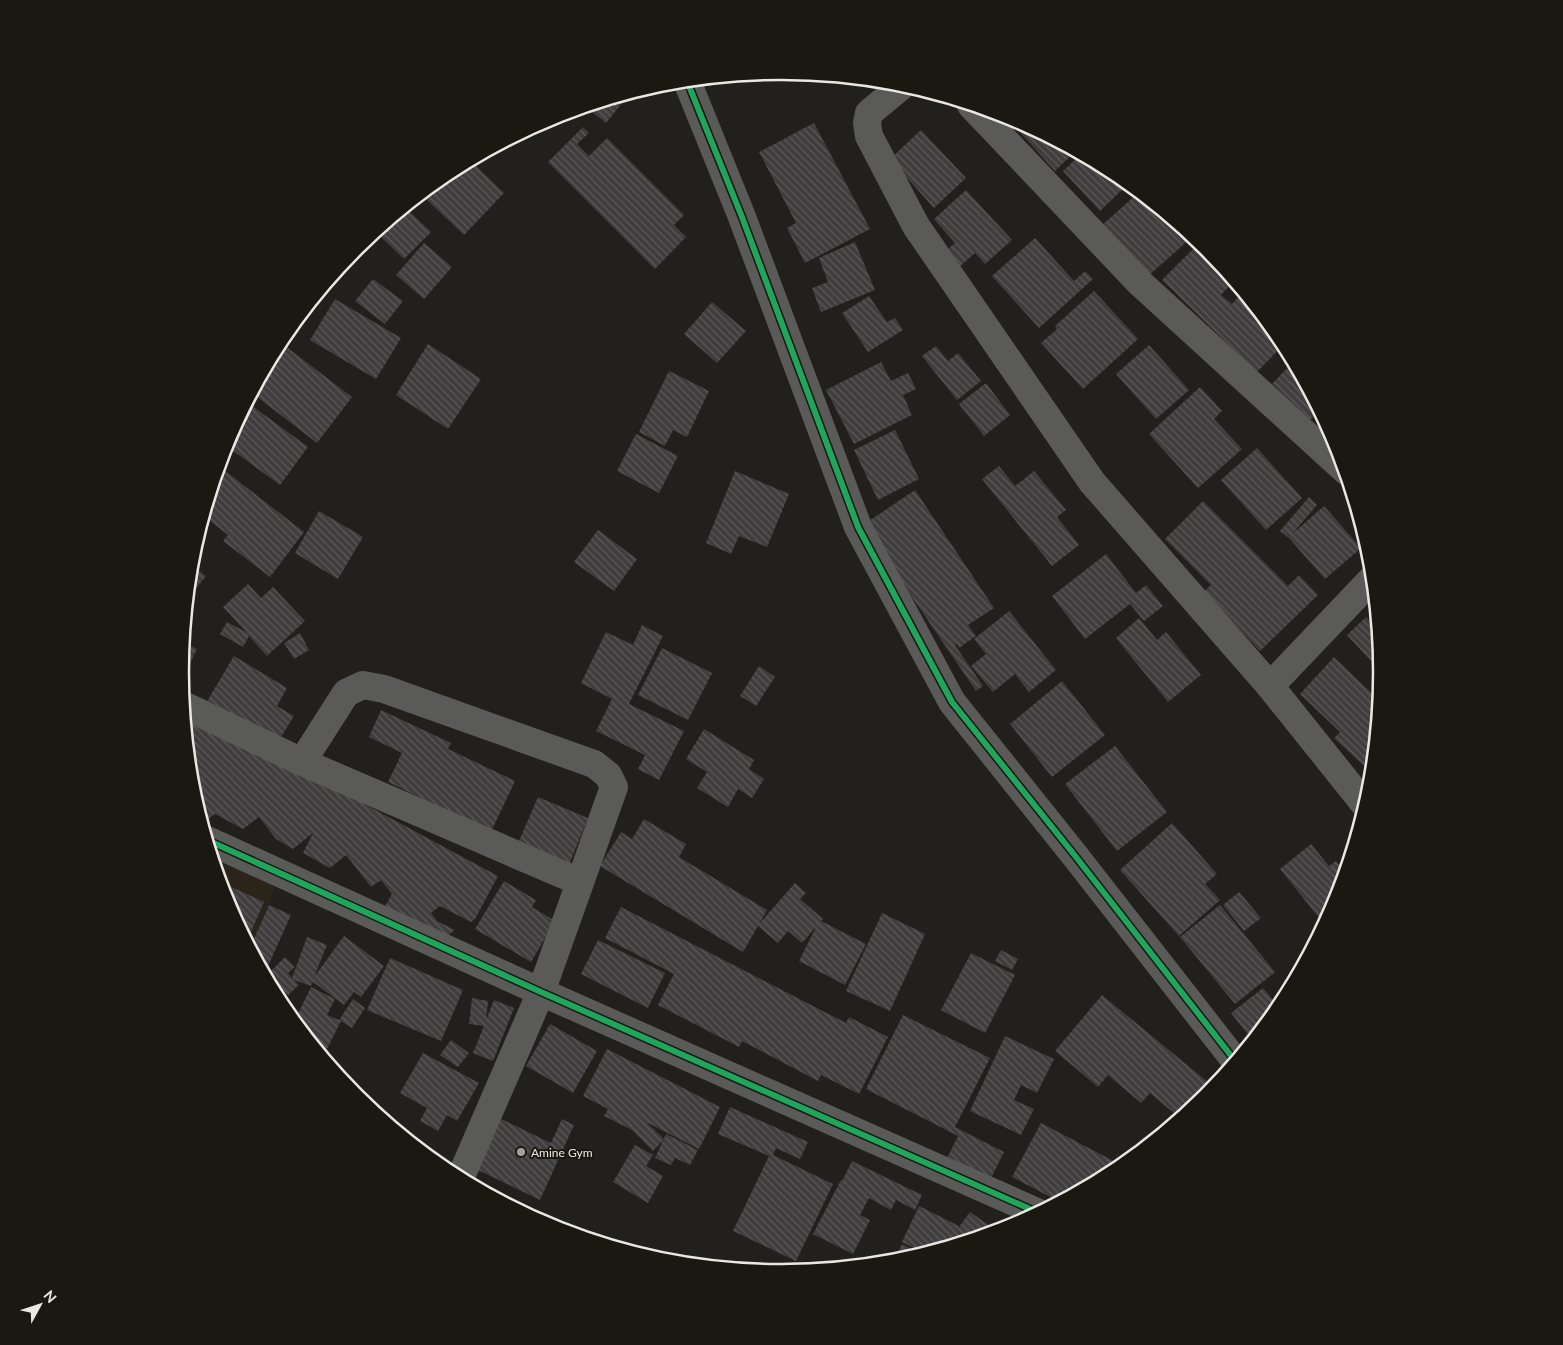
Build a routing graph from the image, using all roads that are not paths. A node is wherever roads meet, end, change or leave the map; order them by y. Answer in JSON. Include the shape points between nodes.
{"nodes":[{"id":1,"x":690,"y":87,"type":"edge"},
{"id":2,"x":896,"y":91,"type":"edge"},
{"id":3,"x":979,"y":114,"type":"edge"},
{"id":4,"x":1335,"y":461,"type":"edge"},
{"id":5,"x":1367,"y":584,"type":"edge"},
{"id":6,"x":1270,"y":686,"type":"junction"},
{"id":7,"x":190,"y":708,"type":"edge"},
{"id":8,"x":302,"y":762,"type":"junction"},
{"id":9,"x":1360,"y":799,"type":"edge"},
{"id":10,"x":214,"y":843,"type":"edge"},
{"id":11,"x":580,"y":882,"type":"junction"},
{"id":12,"x":541,"y":992,"type":"junction"},
{"id":13,"x":1232,"y":1057,"type":"edge"},
{"id":14,"x":463,"y":1172,"type":"edge"},
{"id":15,"x":1031,"y":1210,"type":"edge"}],
"edges":[{"from":1,"to":13,"type":"street","via":[[746,226],[858,527],[952,702]]},
{"from":2,"to":6,"type":"street","via":[[869,113],[867,123],[869,136],[916,226],[1092,482]]},
{"from":3,"to":4,"type":"street","via":[[1140,283]]},
{"from":5,"to":6,"type":"street"},
{"from":6,"to":9,"type":"street"},
{"from":7,"to":8,"type":"street"},
{"from":8,"to":11,"type":"street"},
{"from":8,"to":11,"type":"street","via":[[346,693],[363,686],[384,689],[594,764],[608,775],[614,787]]},
{"from":10,"to":12,"type":"street"},
{"from":11,"to":12,"type":"street"},
{"from":12,"to":14,"type":"street"},
{"from":12,"to":15,"type":"street"}]}
